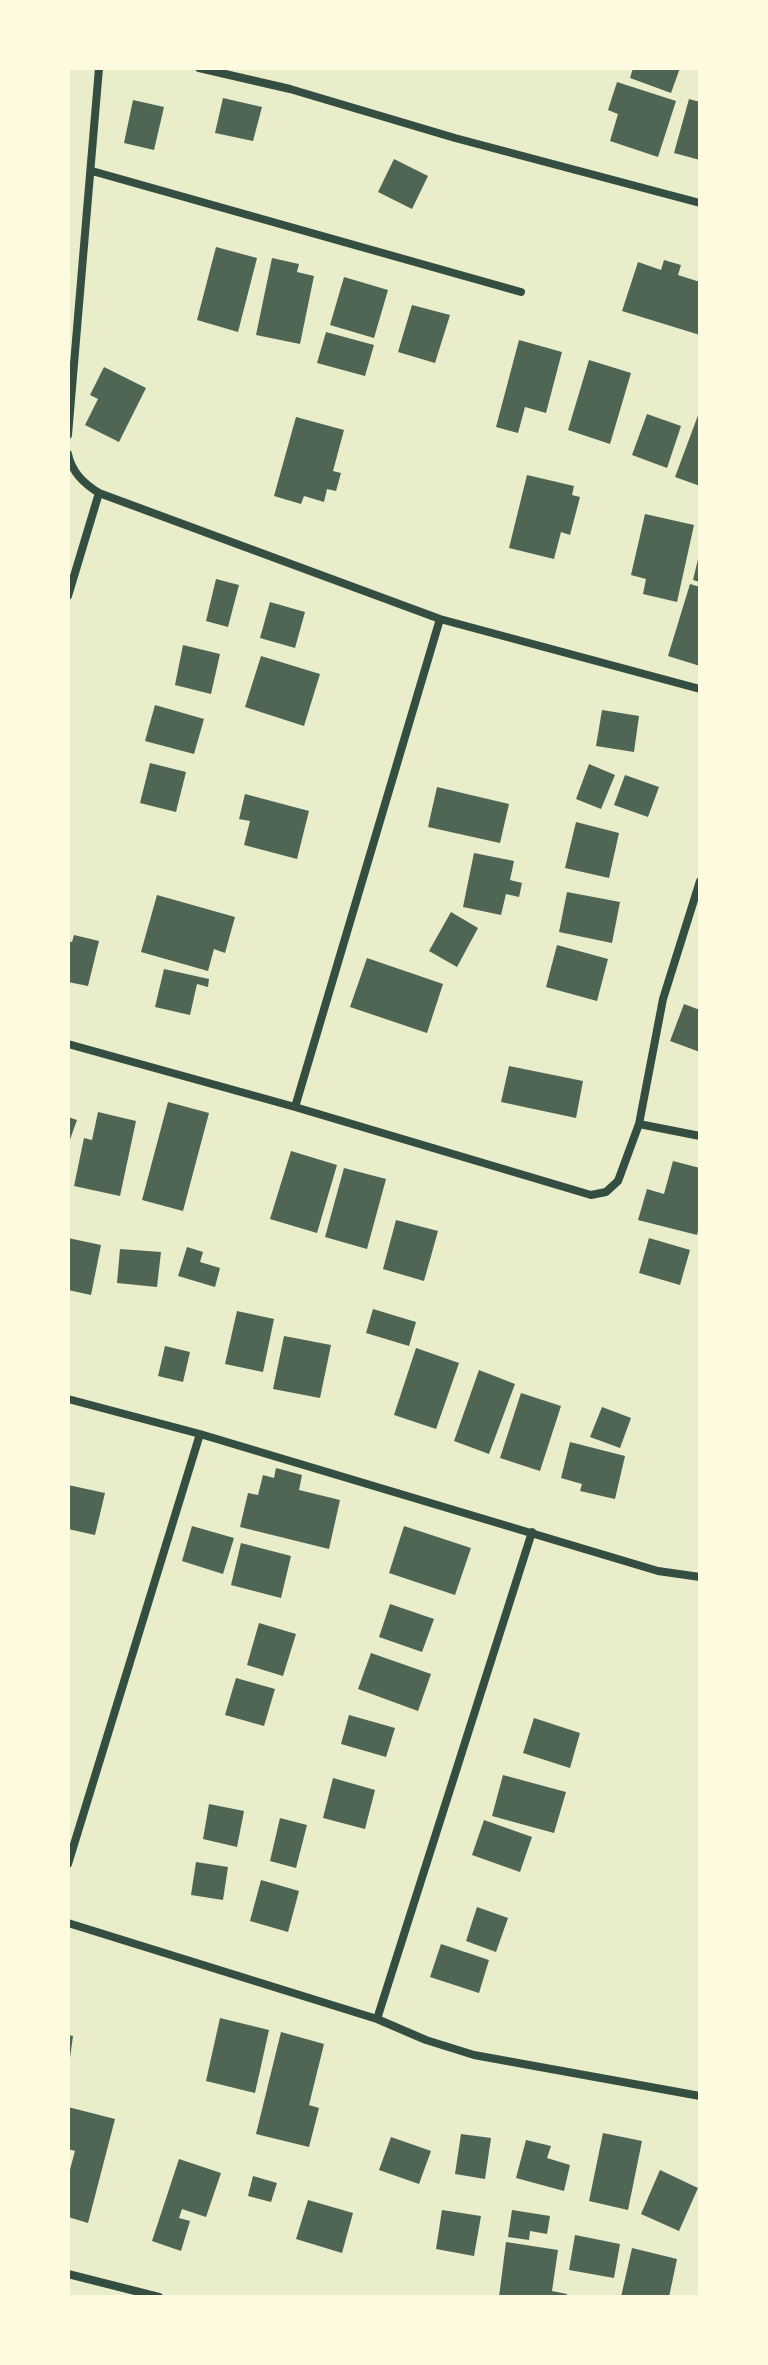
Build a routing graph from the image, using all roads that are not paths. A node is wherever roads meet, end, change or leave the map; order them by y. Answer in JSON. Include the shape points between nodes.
{"nodes":[{"id":1,"x":99,"y":68,"type":"edge"},
{"id":2,"x":199,"y":68,"type":"edge"},
{"id":3,"x":92,"y":171,"type":"junction"},
{"id":4,"x":700,"y":203,"type":"edge"},
{"id":5,"x":521,"y":292,"type":"dead end"},
{"id":6,"x":68,"y":435,"type":"edge"},
{"id":7,"x":68,"y":454,"type":"edge"},
{"id":8,"x":99,"y":493,"type":"junction"},
{"id":9,"x":68,"y":596,"type":"edge"},
{"id":10,"x":440,"y":619,"type":"junction"},
{"id":11,"x":700,"y":689,"type":"edge"},
{"id":12,"x":700,"y":881,"type":"edge"},
{"id":13,"x":68,"y":1044,"type":"edge"},
{"id":14,"x":295,"y":1107,"type":"junction"},
{"id":15,"x":639,"y":1124,"type":"junction"},
{"id":16,"x":700,"y":1136,"type":"edge"},
{"id":17,"x":68,"y":1399,"type":"edge"},
{"id":18,"x":200,"y":1434,"type":"junction"},
{"id":19,"x":532,"y":1532,"type":"junction"},
{"id":20,"x":700,"y":1577,"type":"edge"},
{"id":21,"x":68,"y":1864,"type":"edge"},
{"id":22,"x":68,"y":1923,"type":"edge"},
{"id":23,"x":377,"y":2019,"type":"junction"},
{"id":24,"x":700,"y":2096,"type":"edge"},
{"id":25,"x":68,"y":2274,"type":"edge"},
{"id":26,"x":159,"y":2297,"type":"edge"}],
"edges":[{"from":1,"to":3,"type":"street"},
{"from":2,"to":4,"type":"street"},
{"from":3,"to":5,"type":"street"},
{"from":3,"to":6,"type":"street"},
{"from":7,"to":8,"type":"street","via":[[79,477]]},
{"from":8,"to":9,"type":"street"},
{"from":8,"to":10,"type":"street"},
{"from":10,"to":11,"type":"street"},
{"from":10,"to":14,"type":"street"},
{"from":12,"to":15,"type":"street","via":[[663,999]]},
{"from":13,"to":14,"type":"street"},
{"from":14,"to":15,"type":"street","via":[[591,1195],[606,1192],[618,1181]]},
{"from":15,"to":16,"type":"street"},
{"from":17,"to":18,"type":"street"},
{"from":18,"to":19,"type":"street"},
{"from":18,"to":21,"type":"street"},
{"from":19,"to":20,"type":"street","via":[[658,1571]]},
{"from":19,"to":23,"type":"street"},
{"from":22,"to":23,"type":"street"},
{"from":23,"to":24,"type":"street","via":[[474,2055]]},
{"from":25,"to":26,"type":"street"}]}
